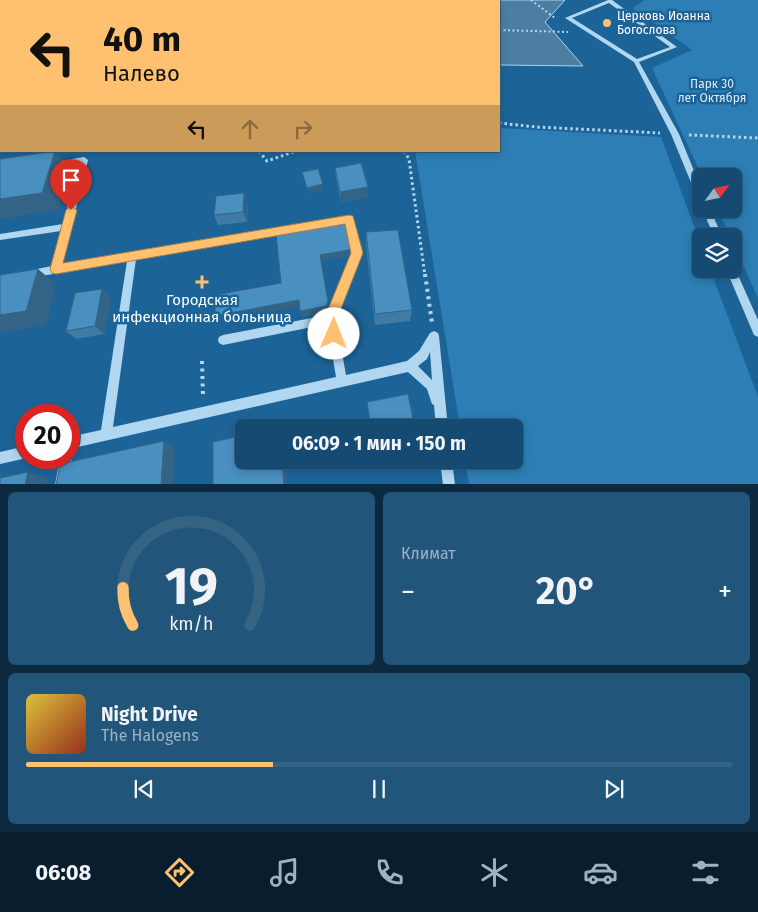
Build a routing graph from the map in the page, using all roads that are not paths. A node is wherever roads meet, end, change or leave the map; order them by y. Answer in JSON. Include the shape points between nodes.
{"nodes":[{"id":1,"x":636,"y":61,"type":"junction"},
{"id":2,"x":47,"y":166,"type":"edge"},
{"id":3,"x":692,"y":175,"type":"edge"},
{"id":4,"x":67,"y":227,"type":"junction"},
{"id":5,"x":0,"y":237,"type":"edge"},
{"id":6,"x":132,"y":256,"type":"junction"},
{"id":7,"x":56,"y":269,"type":"junction"},
{"id":8,"x":19,"y":276,"type":"edge"},
{"id":9,"x":735,"y":278,"type":"edge"},
{"id":10,"x":331,"y":319,"type":"junction"},
{"id":11,"x":758,"y":332,"type":"edge"},
{"id":12,"x":223,"y":340,"type":"dead end"},
{"id":13,"x":410,"y":366,"type":"junction"},
{"id":14,"x":342,"y":381,"type":"junction"},
{"id":15,"x":441,"y":419,"type":"edge"},
{"id":16,"x":442,"y":419,"type":"edge"},
{"id":17,"x":106,"y":434,"type":"junction"},
{"id":18,"x":80,"y":440,"type":"edge"},
{"id":19,"x":15,"y":455,"type":"edge"},
{"id":20,"x":0,"y":458,"type":"edge"},
{"id":21,"x":64,"y":469,"type":"edge"},
{"id":22,"x":447,"y":469,"type":"edge"},
{"id":23,"x":61,"y":484,"type":"edge"},
{"id":24,"x":448,"y":484,"type":"edge"}],
"edges":[{"from":1,"to":1,"type":"street","via":[[591,32],[568,18],[610,1],[674,47]]},
{"from":1,"to":3,"type":"street","via":[[675,134]]},
{"from":2,"to":4,"type":"street","via":[[84,160]]},
{"from":4,"to":5,"type":"street"},
{"from":4,"to":7,"type":"street"},
{"from":6,"to":7,"type":"street"},
{"from":6,"to":10,"type":"street","via":[[349,219],[357,253]]},
{"from":6,"to":17,"type":"street"},
{"from":7,"to":8,"type":"street"},
{"from":9,"to":11,"type":"street"},
{"from":10,"to":12,"type":"street"},
{"from":10,"to":14,"type":"street"},
{"from":13,"to":14,"type":"street"},
{"from":13,"to":15,"type":"street","via":[[431,386]]},
{"from":13,"to":16,"type":"street","via":[[423,355],[434,336]]},
{"from":14,"to":17,"type":"street"},
{"from":17,"to":18,"type":"street"},
{"from":19,"to":20,"type":"street"},
{"from":21,"to":23,"type":"street"},
{"from":22,"to":24,"type":"street"}]}
